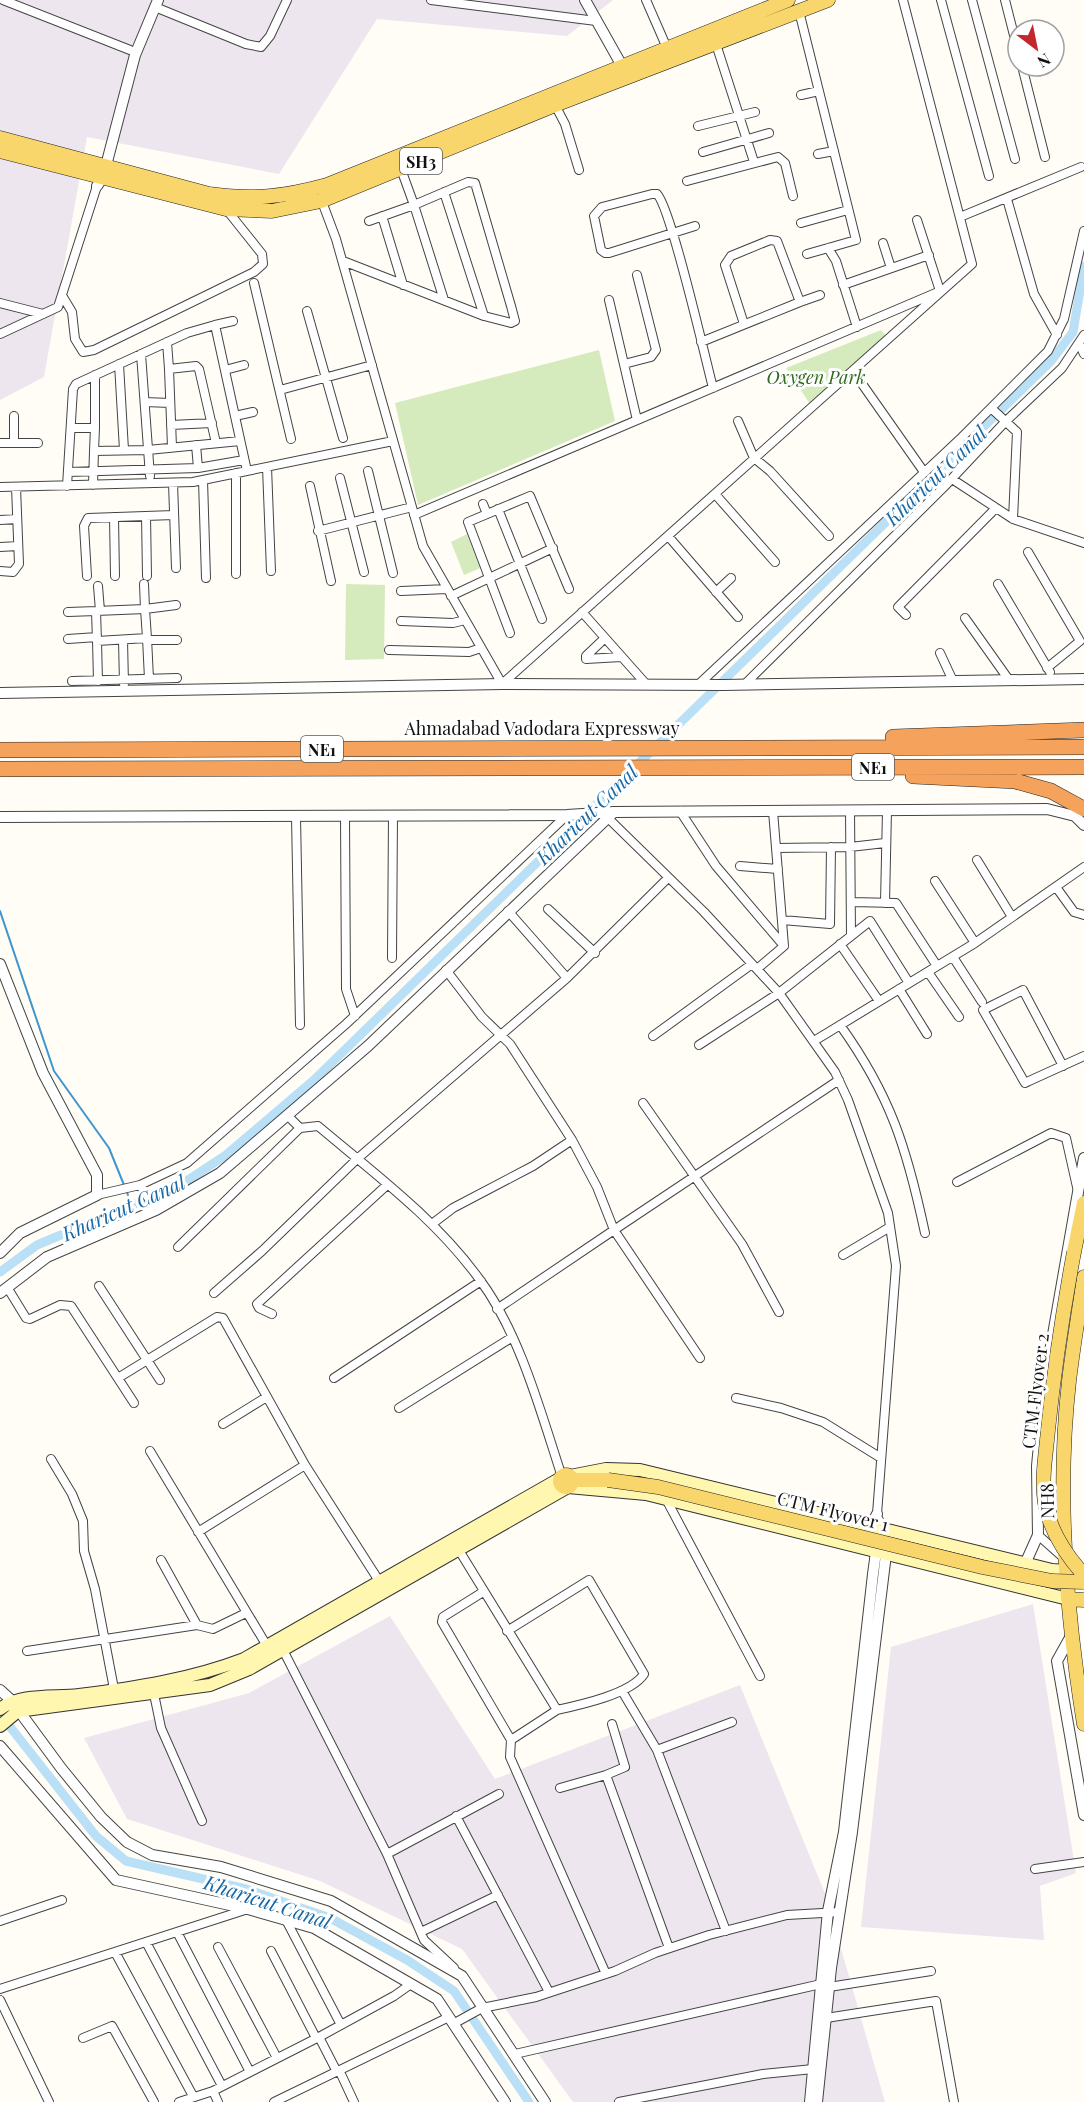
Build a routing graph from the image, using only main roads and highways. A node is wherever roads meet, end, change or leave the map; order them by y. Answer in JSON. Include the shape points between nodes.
{"nodes":[{"id":1,"x":788,"y":0,"type":"edge"},
{"id":2,"x":828,"y":0,"type":"edge"},
{"id":3,"x":625,"y":71,"type":"junction"},
{"id":4,"x":0,"y":138,"type":"edge"},
{"id":5,"x":0,"y":151,"type":"edge"},
{"id":6,"x":100,"y":174,"type":"junction"},
{"id":7,"x":319,"y":194,"type":"junction"},
{"id":8,"x":1084,"y":730,"type":"edge"},
{"id":9,"x":788,"y":747,"type":"junction"},
{"id":10,"x":1084,"y":747,"type":"edge"},
{"id":11,"x":0,"y":750,"type":"edge"},
{"id":12,"x":833,"y":767,"type":"junction"},
{"id":13,"x":1084,"y":767,"type":"edge"},
{"id":14,"x":0,"y":769,"type":"edge"},
{"id":15,"x":1084,"y":809,"type":"edge"},
{"id":16,"x":1081,"y":1196,"type":"edge"},
{"id":17,"x":1084,"y":1277,"type":"edge"},
{"id":18,"x":567,"y":1480,"type":"junction"},
{"id":19,"x":1066,"y":1565,"type":"junction"},
{"id":20,"x":1084,"y":1573,"type":"edge"},
{"id":21,"x":1084,"y":1582,"type":"edge"},
{"id":22,"x":1068,"y":1599,"type":"junction"},
{"id":23,"x":1084,"y":1600,"type":"edge"},
{"id":24,"x":153,"y":1688,"type":"junction"},
{"id":25,"x":10,"y":1708,"type":"edge"},
{"id":26,"x":1084,"y":1724,"type":"edge"},
{"id":27,"x":0,"y":1726,"type":"edge"}],
"edges":[{"from":1,"to":3,"type":"main road","via":[[667,48]]},
{"from":2,"to":3,"type":"main road","number":"SH3","via":[[716,44]]},
{"from":3,"to":7,"type":"main road"},
{"from":3,"to":7,"type":"main road","number":"SH3","via":[[555,105],[401,169]]},
{"from":4,"to":6,"type":"main road"},
{"from":5,"to":6,"type":"main road","number":"SH3"},
{"from":6,"to":7,"type":"main road","via":[[237,198]]},
{"from":6,"to":7,"type":"main road","number":"SH3","via":[[226,209],[272,211]]},
{"from":8,"to":9,"type":"highway","via":[[820,740]]},
{"from":9,"to":10,"type":"highway","name":"Ahmadabad Vadodara Expressway","number":"NE1"},
{"from":9,"to":11,"type":"highway","name":"Ahmadabad Vadodara Expressway","number":"NE1"},
{"from":12,"to":13,"type":"highway","number":"NE1"},
{"from":12,"to":14,"type":"highway","number":"NE1"},
{"from":12,"to":15,"type":"highway","via":[[875,775],[1015,781],[1051,791]]},
{"from":16,"to":20,"type":"main road","name":"CTM Flyover 2","bridge":true,"via":[[1060,1328],[1044,1479],[1051,1525],[1060,1544]]},
{"from":17,"to":19,"type":"main road","name":"NH8","via":[[1069,1383],[1064,1463]]},
{"from":18,"to":19,"type":"main road","via":[[606,1469],[640,1470],[1025,1564]]},
{"from":18,"to":21,"type":"main road","name":"CTM Flyover 1","bridge":true,"via":[[608,1480],[658,1487],[982,1567],[1052,1581]]},
{"from":18,"to":22,"type":"main road","via":[[646,1494]]},
{"from":18,"to":24,"type":"main road","via":[[276,1646],[249,1669],[210,1685]]},
{"from":19,"to":20,"type":"main road"},
{"from":19,"to":22,"type":"main road","name":"NH8"},
{"from":22,"to":23,"type":"main road"},
{"from":22,"to":26,"type":"main road","name":"NH8"},
{"from":24,"to":25,"type":"main road"},
{"from":24,"to":25,"type":"main road","via":[[114,1689]]},
{"from":25,"to":27,"type":"main road"}]}
